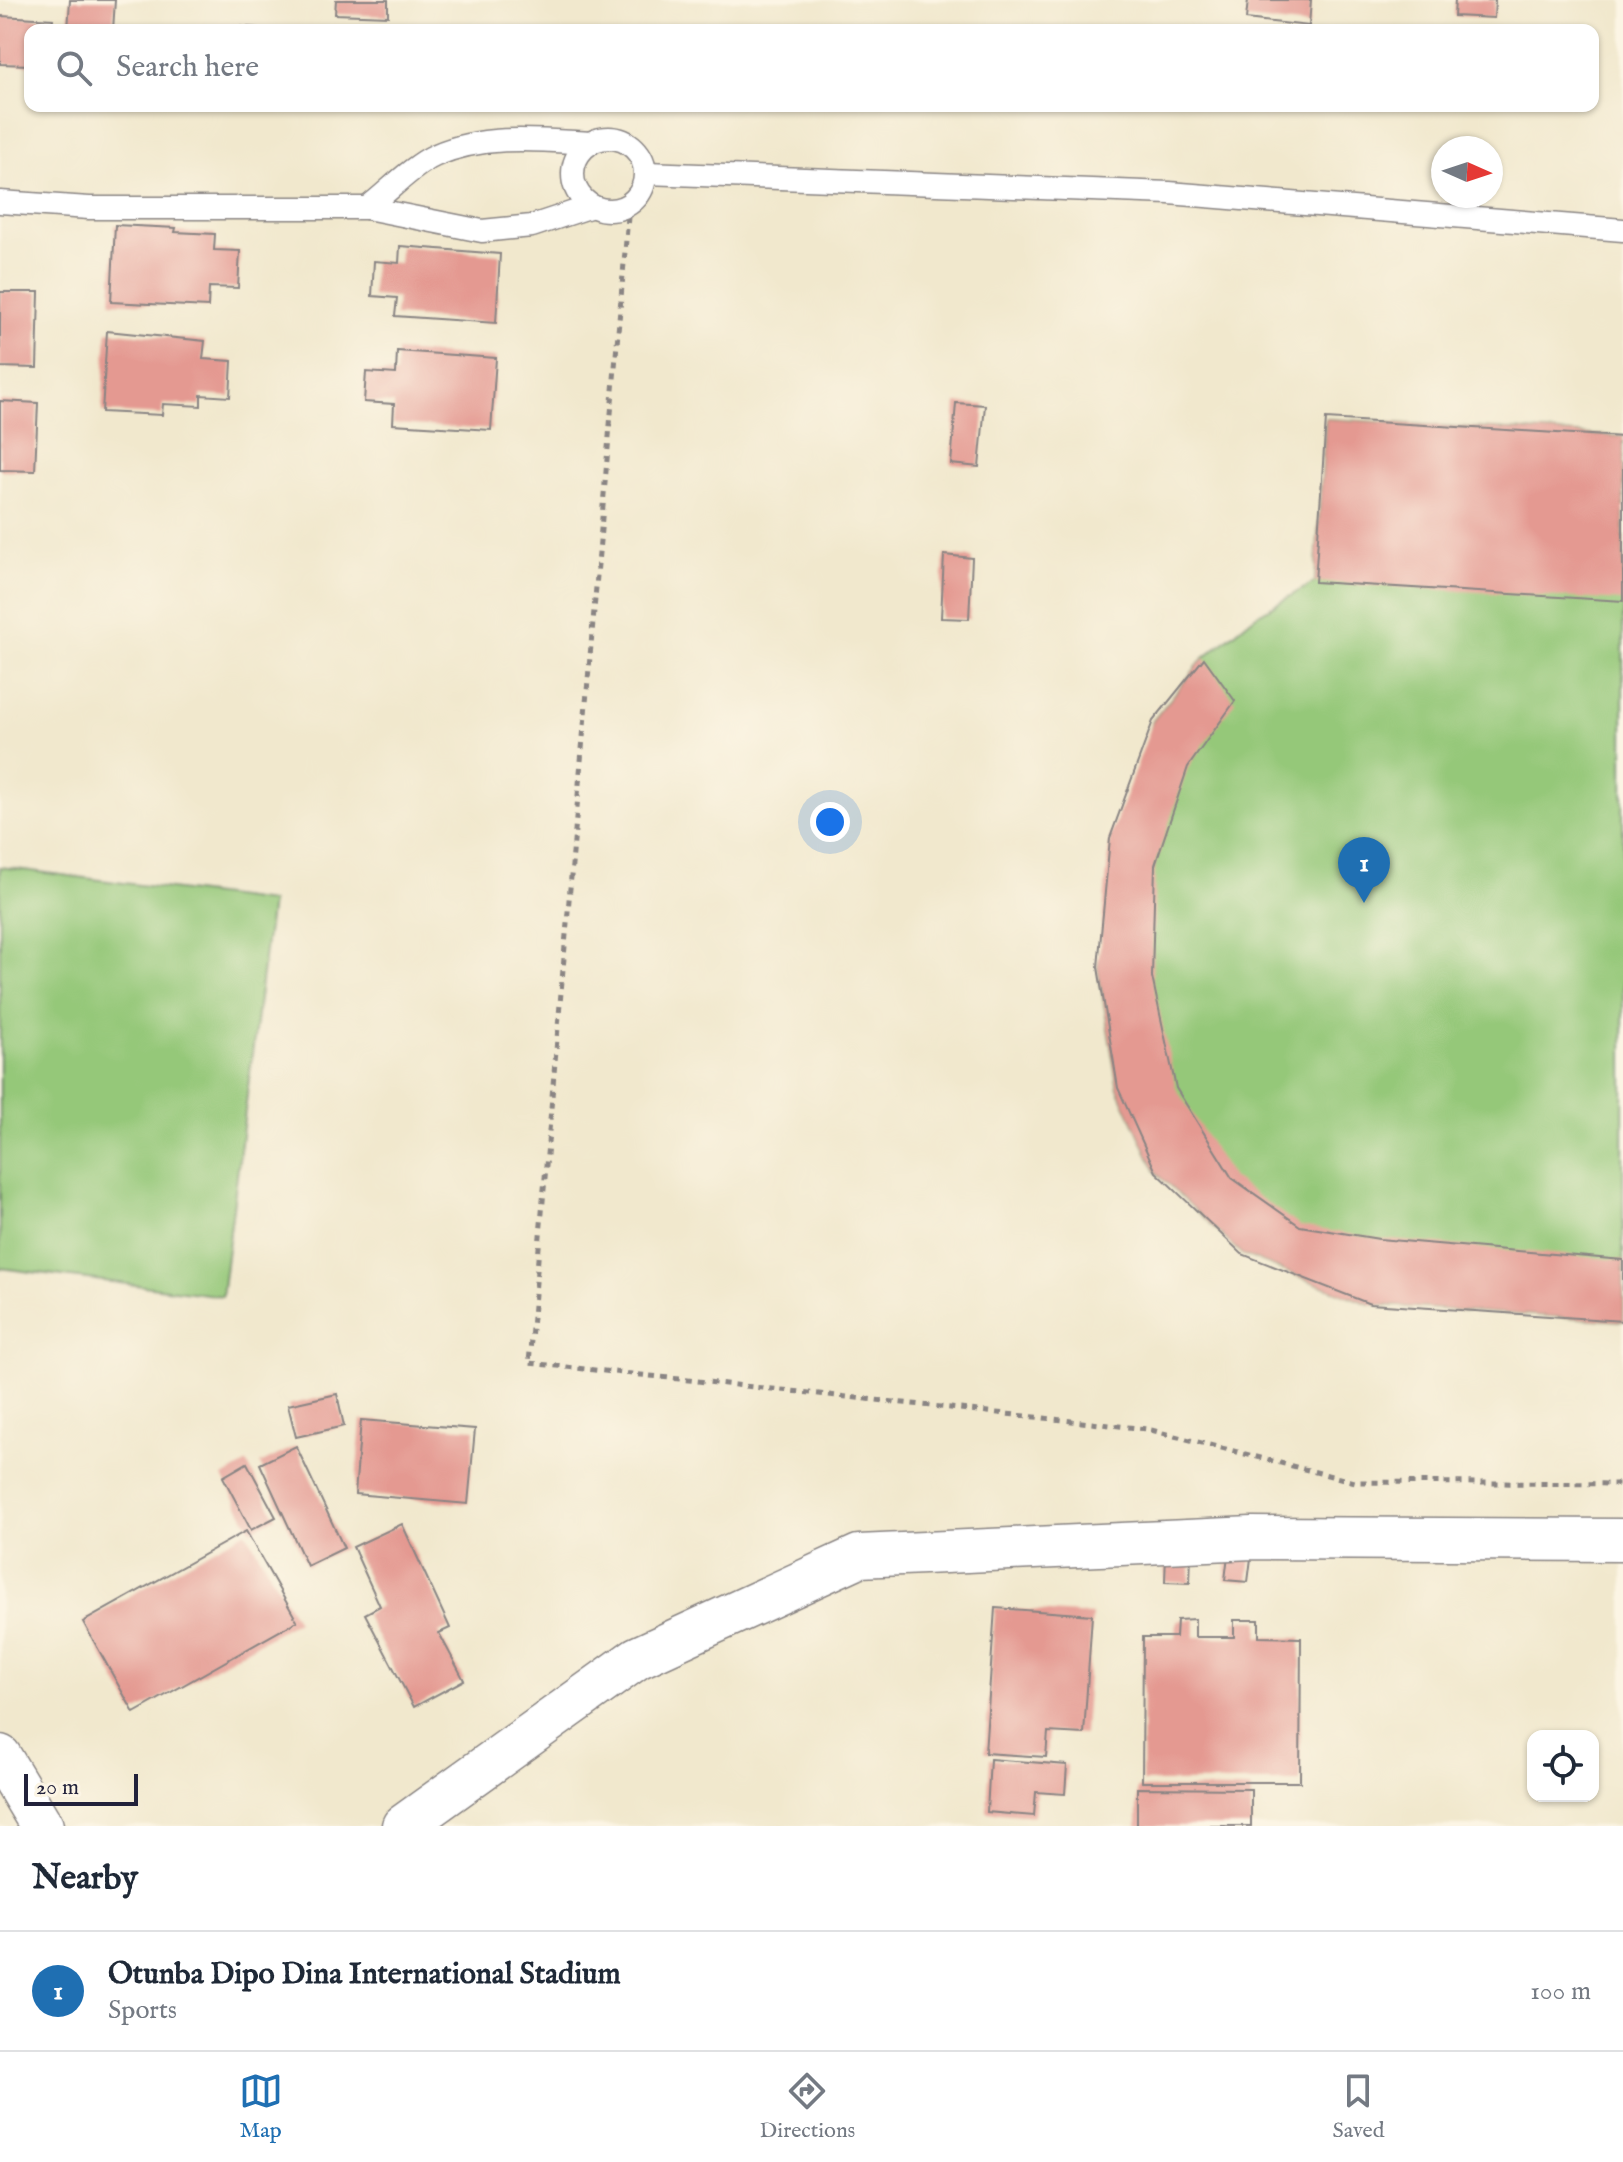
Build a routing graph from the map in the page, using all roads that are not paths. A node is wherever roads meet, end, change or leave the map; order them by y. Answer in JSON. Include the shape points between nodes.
{"nodes":[{"id":1,"x":590,"y":143,"type":"junction"},
{"id":2,"x":646,"y":173,"type":"junction"},
{"id":3,"x":0,"y":202,"type":"edge"},
{"id":4,"x":592,"y":206,"type":"junction"},
{"id":5,"x":367,"y":208,"type":"junction"},
{"id":6,"x":1623,"y":230,"type":"edge"},
{"id":7,"x":1623,"y":1540,"type":"edge"},
{"id":8,"x":0,"y":1756,"type":"edge"},
{"id":9,"x":42,"y":1826,"type":"edge"},
{"id":10,"x":403,"y":1826,"type":"edge"}],
"edges":[{"from":1,"to":2,"type":"lane","via":[[615,137],[626,142],[637,150]]},
{"from":1,"to":4,"type":"lane","via":[[574,163],[573,175],[581,199]]},
{"from":1,"to":5,"type":"lane","via":[[516,138],[473,144],[434,156]]},
{"from":2,"to":4,"type":"lane","via":[[638,197],[629,205],[604,211]]},
{"from":2,"to":6,"type":"lane","via":[[1169,193]]},
{"from":3,"to":5,"type":"lane","via":[[89,208]]},
{"from":4,"to":5,"type":"lane","via":[[532,226],[482,231]]},
{"from":7,"to":10,"type":"street","via":[[1252,1538],[859,1556],[637,1658]]},
{"from":8,"to":9,"type":"street"}]}
